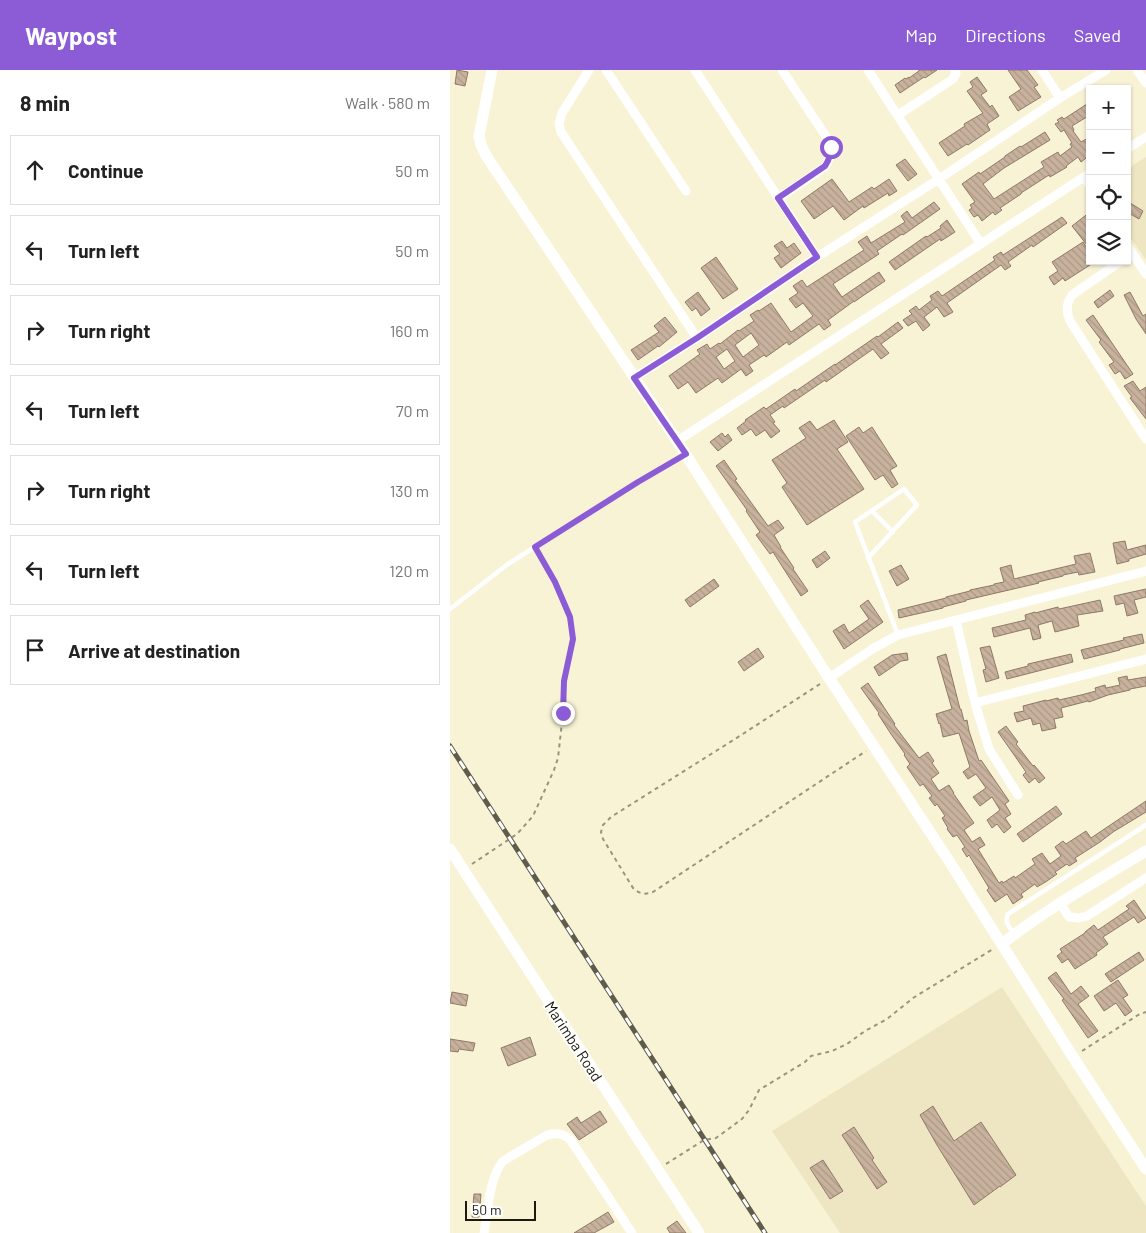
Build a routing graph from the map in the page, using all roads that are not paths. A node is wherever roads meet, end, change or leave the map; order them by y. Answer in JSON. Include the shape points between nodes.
{"nodes":[{"id":1,"x":492,"y":70,"type":"edge"},
{"id":2,"x":589,"y":70,"type":"edge"},
{"id":3,"x":606,"y":70,"type":"edge"},
{"id":4,"x":695,"y":70,"type":"edge"},
{"id":5,"x":782,"y":70,"type":"edge"},
{"id":6,"x":868,"y":70,"type":"edge"},
{"id":7,"x":955,"y":70,"type":"edge"},
{"id":8,"x":1042,"y":70,"type":"edge"},
{"id":9,"x":1106,"y":70,"type":"edge"},
{"id":10,"x":1137,"y":70,"type":"edge"},
{"id":11,"x":1146,"y":83,"type":"edge"},
{"id":12,"x":1060,"y":98,"type":"junction"},
{"id":13,"x":898,"y":115,"type":"junction"},
{"id":14,"x":1146,"y":137,"type":"edge"},
{"id":15,"x":1131,"y":146,"type":"edge"},
{"id":16,"x":1086,"y":176,"type":"edge"},
{"id":17,"x":939,"y":179,"type":"junction"},
{"id":18,"x":686,"y":191,"type":"dead end"},
{"id":19,"x":778,"y":198,"type":"junction"},
{"id":20,"x":981,"y":244,"type":"junction"},
{"id":21,"x":1131,"y":256,"type":"edge"},
{"id":22,"x":817,"y":257,"type":"junction"},
{"id":23,"x":1115,"y":265,"type":"edge"},
{"id":24,"x":1146,"y":274,"type":"edge"},
{"id":25,"x":697,"y":338,"type":"junction"},
{"id":26,"x":634,"y":378,"type":"junction"},
{"id":27,"x":1146,"y":439,"type":"edge"},
{"id":28,"x":677,"y":441,"type":"junction"},
{"id":29,"x":686,"y":454,"type":"junction"},
{"id":30,"x":872,"y":511,"type":"junction"},
{"id":31,"x":893,"y":532,"type":"junction"},
{"id":32,"x":868,"y":558,"type":"junction"},
{"id":33,"x":1146,"y":571,"type":"edge"},
{"id":34,"x":450,"y":609,"type":"edge"},
{"id":35,"x":956,"y":620,"type":"junction"},
{"id":36,"x":898,"y":635,"type":"junction"},
{"id":37,"x":1146,"y":659,"type":"edge"},
{"id":38,"x":829,"y":678,"type":"junction"},
{"id":39,"x":975,"y":703,"type":"junction"},
{"id":40,"x":1018,"y":795,"type":"dead end"},
{"id":41,"x":1146,"y":825,"type":"edge"},
{"id":42,"x":450,"y":849,"type":"edge"},
{"id":43,"x":1146,"y":851,"type":"edge"},
{"id":44,"x":1146,"y":878,"type":"edge"},
{"id":45,"x":1060,"y":903,"type":"junction"},
{"id":46,"x":1015,"y":934,"type":"junction"},
{"id":47,"x":1002,"y":944,"type":"junction"},
{"id":48,"x":1146,"y":1169,"type":"edge"},
{"id":49,"x":484,"y":1233,"type":"edge"},
{"id":50,"x":632,"y":1233,"type":"edge"},
{"id":51,"x":699,"y":1233,"type":"edge"}],
"edges":[{"from":1,"to":26,"type":"street","via":[[481,145]]},
{"from":2,"to":25,"type":"street","via":[[562,113],[559,122],[561,132]]},
{"from":3,"to":18,"type":"street"},
{"from":4,"to":19,"type":"street"},
{"from":5,"to":19,"type":"street","via":[[829,140],[831,153],[825,166]]},
{"from":6,"to":13,"type":"street"},
{"from":7,"to":13,"type":"street","via":[[953,79]]},
{"from":8,"to":12,"type":"street"},
{"from":9,"to":12,"type":"street"},
{"from":10,"to":11,"type":"street"},
{"from":12,"to":17,"type":"street"},
{"from":13,"to":17,"type":"street"},
{"from":14,"to":15,"type":"street"},
{"from":16,"to":20,"type":"street"},
{"from":17,"to":20,"type":"street"},
{"from":17,"to":22,"type":"street"},
{"from":19,"to":22,"type":"street"},
{"from":20,"to":28,"type":"street"},
{"from":21,"to":24,"type":"street"},
{"from":22,"to":25,"type":"street"},
{"from":23,"to":27,"type":"street","via":[[1072,295],[1067,313]]},
{"from":25,"to":26,"type":"street"},
{"from":26,"to":28,"type":"street"},
{"from":28,"to":29,"type":"street"},
{"from":29,"to":34,"type":"lane","via":[[508,564]]},
{"from":29,"to":38,"type":"street"},
{"from":30,"to":31,"type":"lane"},
{"from":30,"to":31,"type":"lane","via":[[904,490],[916,504]]},
{"from":30,"to":32,"type":"lane","via":[[855,522]]},
{"from":31,"to":32,"type":"lane"},
{"from":32,"to":36,"type":"lane"},
{"from":33,"to":35,"type":"street"},
{"from":35,"to":36,"type":"street"},
{"from":35,"to":39,"type":"street"},
{"from":36,"to":38,"type":"street"},
{"from":37,"to":39,"type":"street"},
{"from":38,"to":47,"type":"street"},
{"from":39,"to":40,"type":"street","via":[[989,749]]},
{"from":41,"to":46,"type":"lane","via":[[1008,914],[1007,923]]},
{"from":42,"to":51,"type":"street","name":"Marimba Road"},
{"from":43,"to":45,"type":"street"},
{"from":44,"to":45,"type":"street","via":[[1087,916],[1069,917]]},
{"from":45,"to":46,"type":"street"},
{"from":46,"to":47,"type":"street"},
{"from":47,"to":48,"type":"street"},
{"from":49,"to":50,"type":"street","via":[[499,1166],[554,1133],[570,1139]]}]}
